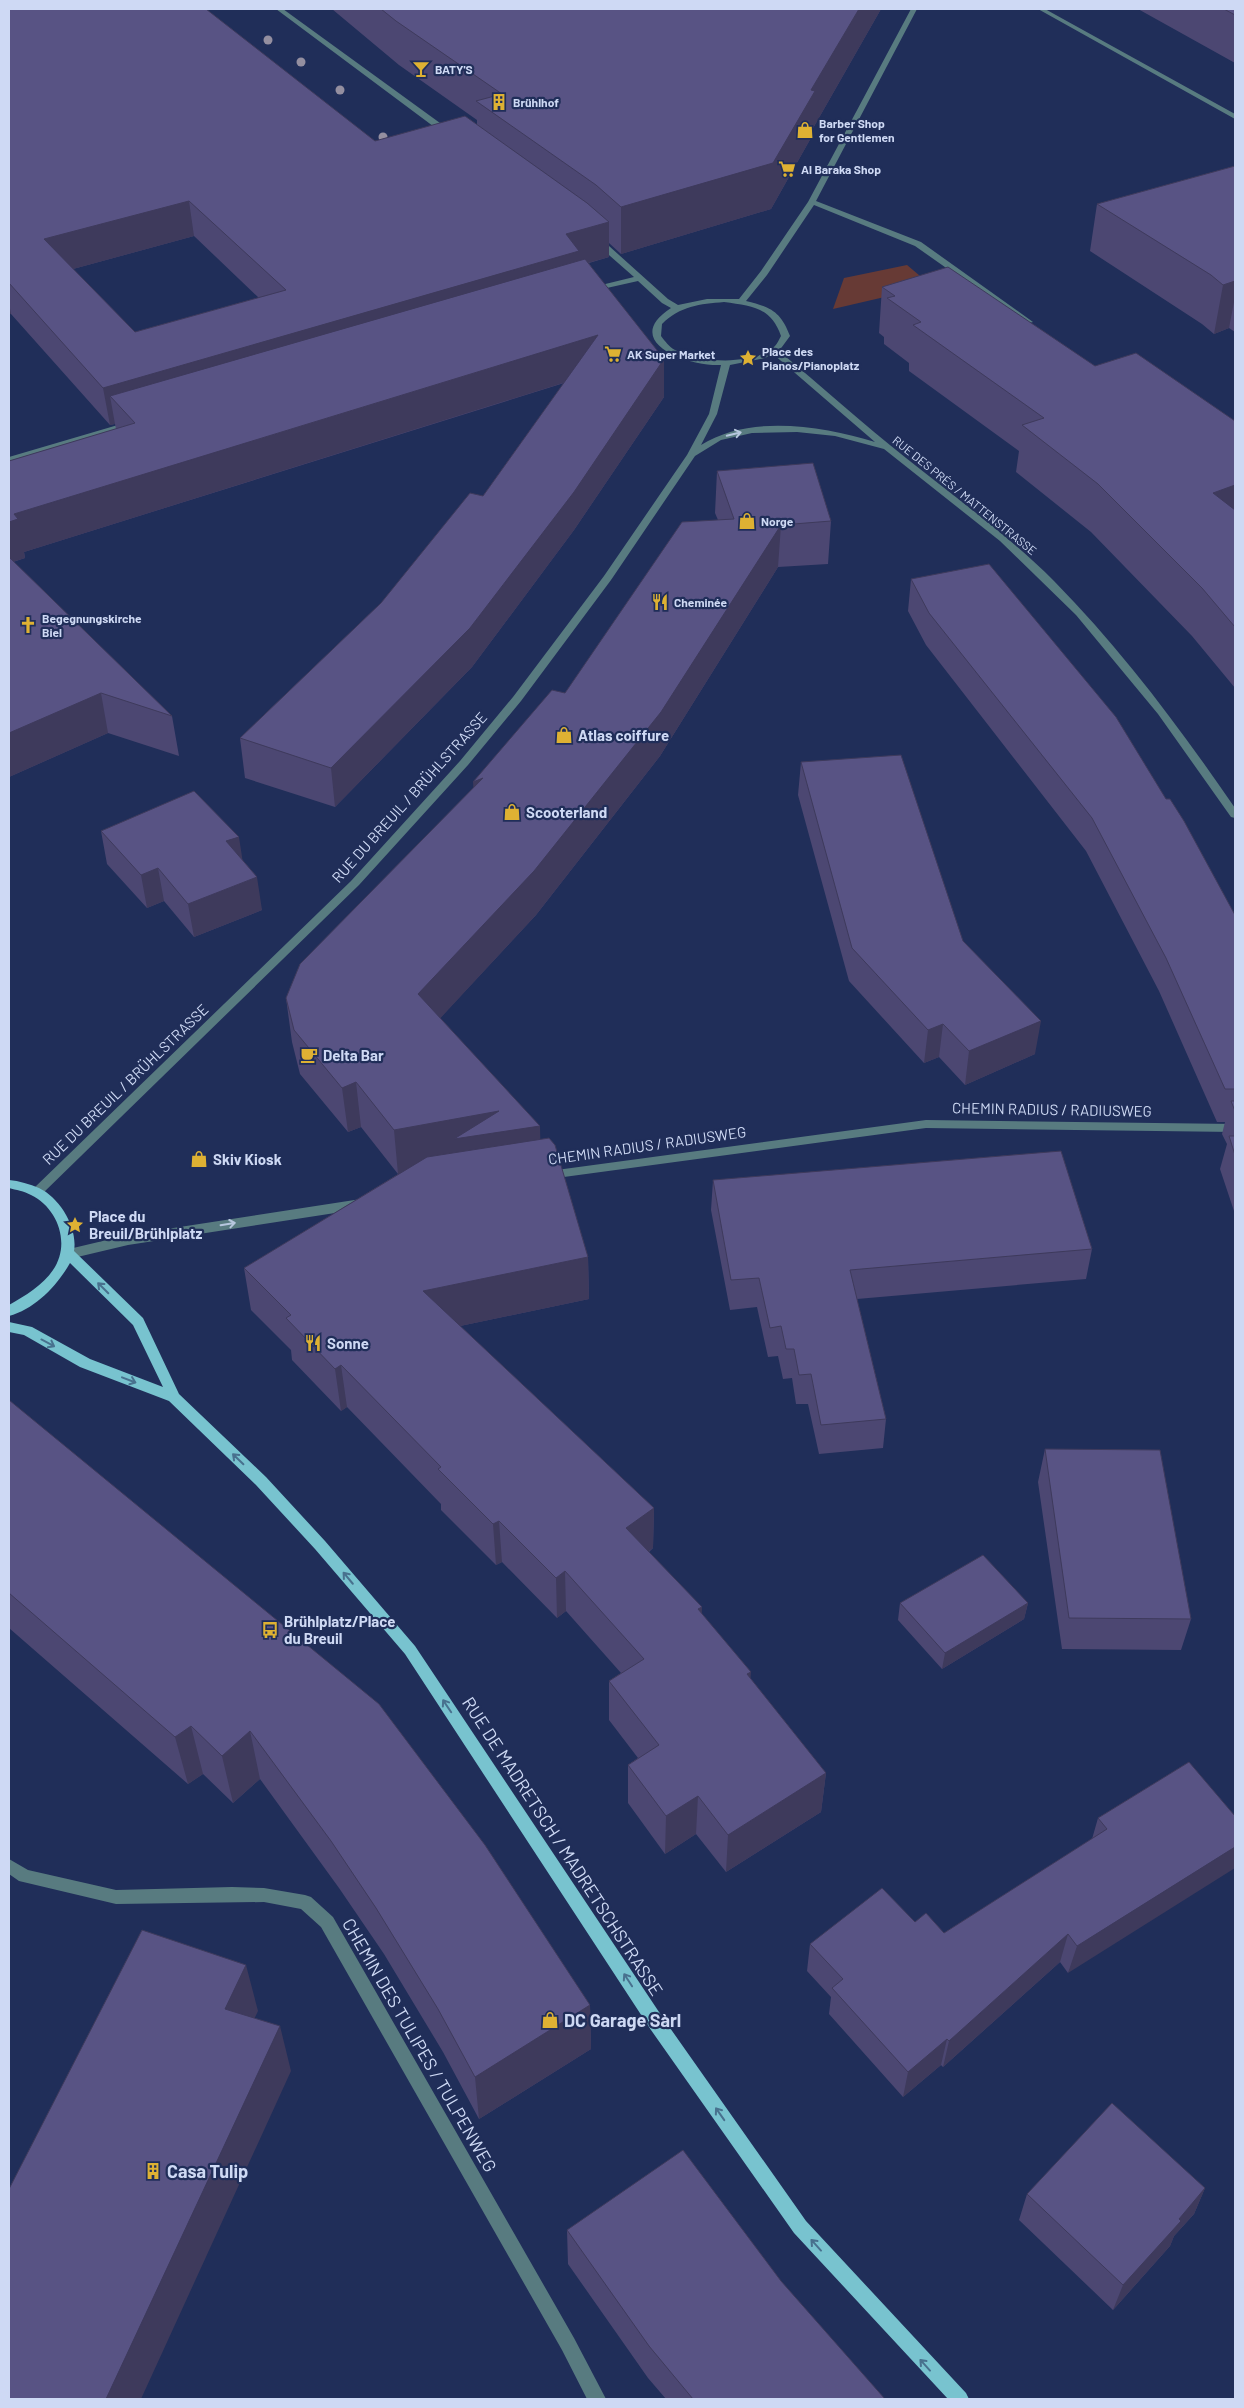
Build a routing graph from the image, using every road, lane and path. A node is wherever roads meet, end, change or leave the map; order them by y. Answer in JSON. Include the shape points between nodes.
{"nodes":[{"id":1,"x":279,"y":9,"type":"edge"},
{"id":2,"x":914,"y":9,"type":"edge"},
{"id":3,"x":1042,"y":9,"type":"edge"},
{"id":4,"x":1235,"y":117,"type":"edge"},
{"id":5,"x":458,"y":140,"type":"edge"},
{"id":6,"x":812,"y":202,"type":"junction"},
{"id":7,"x":592,"y":235,"type":"edge"},
{"id":8,"x":641,"y":278,"type":"junction"},
{"id":9,"x":582,"y":292,"type":"edge"},
{"id":10,"x":741,"y":302,"type":"junction"},
{"id":11,"x":678,"y":308,"type":"junction"},
{"id":12,"x":1036,"y":326,"type":"edge"},
{"id":13,"x":774,"y":351,"type":"junction"},
{"id":14,"x":726,"y":364,"type":"junction"},
{"id":15,"x":140,"y":421,"type":"edge"},
{"id":16,"x":889,"y":449,"type":"junction"},
{"id":17,"x":691,"y":455,"type":"junction"},
{"id":18,"x":9,"y":460,"type":"edge"},
{"id":19,"x":1235,"y":815,"type":"edge"},
{"id":20,"x":1235,"y":1128,"type":"edge"},
{"id":21,"x":533,"y":1177,"type":"edge"},
{"id":22,"x":9,"y":1184,"type":"edge"},
{"id":23,"x":37,"y":1192,"type":"junction"},
{"id":24,"x":375,"y":1202,"type":"edge"},
{"id":25,"x":69,"y":1254,"type":"junction"},
{"id":26,"x":9,"y":1311,"type":"edge"},
{"id":27,"x":9,"y":1327,"type":"edge"},
{"id":28,"x":174,"y":1397,"type":"junction"},
{"id":29,"x":9,"y":1866,"type":"edge"},
{"id":30,"x":597,"y":2399,"type":"edge"},
{"id":31,"x":960,"y":2399,"type":"edge"}],
"edges":[{"from":1,"to":5,"type":"street"},
{"from":2,"to":6,"type":"street"},
{"from":3,"to":4,"type":"street"},
{"from":6,"to":10,"type":"street"},
{"from":6,"to":12,"type":"street","via":[[918,244]]},
{"from":7,"to":8,"type":"street"},
{"from":8,"to":9,"type":"street"},
{"from":8,"to":11,"type":"street","via":[[665,301]]},
{"from":10,"to":11,"type":"street","via":[[708,301]]},
{"from":10,"to":13,"type":"street","via":[[769,312],[785,327],[786,336]]},
{"from":11,"to":14,"type":"street","via":[[657,324],[656,334],[660,343],[686,358]]},
{"from":13,"to":14,"type":"street","via":[[760,358]]},
{"from":13,"to":16,"type":"street","name":"RUE DES PRÉS / MATTENSTRASSE"},
{"from":14,"to":17,"type":"street","name":"RUE DU BREUIL / BRÜHLSTRASSE","via":[[713,414]]},
{"from":15,"to":18,"type":"street"},
{"from":17,"to":16,"type":"street","one_way":true,"via":[[718,438],[752,430],[797,429],[836,433]]},
{"from":16,"to":19,"type":"street","name":"RUE DES PRÉS / MATTENSTRASSE","via":[[1019,553],[1047,580],[1125,665],[1189,747]]},
{"from":17,"to":23,"type":"street","name":"RUE DU BREUIL / BRÜHLSTRASSE","via":[[608,578],[517,699],[464,763],[355,883]]},
{"from":20,"to":21,"type":"street","name":"CHEMIN RADIUS / RADIUSWEG","via":[[926,1124]]},
{"from":22,"to":23,"type":"main road"},
{"from":23,"to":25,"type":"main road","via":[[54,1207],[64,1224],[69,1237]]},
{"from":25,"to":24,"type":"street","one_way":true,"via":[[128,1240]]},
{"from":25,"to":26,"type":"main road","via":[[44,1288]]},
{"from":28,"to":25,"type":"main road","name":"RUE DE MADRETSCH / MADRETSCHSTRASSE","one_way":true,"via":[[138,1322]]},
{"from":27,"to":28,"type":"main road","name":"RUE DE MADRETSCH / MADRETSCHSTRASSE","one_way":true,"via":[[27,1332],[85,1363]]},
{"from":31,"to":28,"type":"main road","name":"RUE DE MADRETSCH / MADRETSCHSTRASSE","one_way":true,"via":[[800,2228],[657,2024],[410,1650],[268,1488]]},
{"from":29,"to":30,"type":"street","name":"CHEMIN DES TULIPES / TULPENWEG","via":[[25,1876],[116,1897],[232,1894],[305,1902],[327,1922],[564,2335]]}]}
